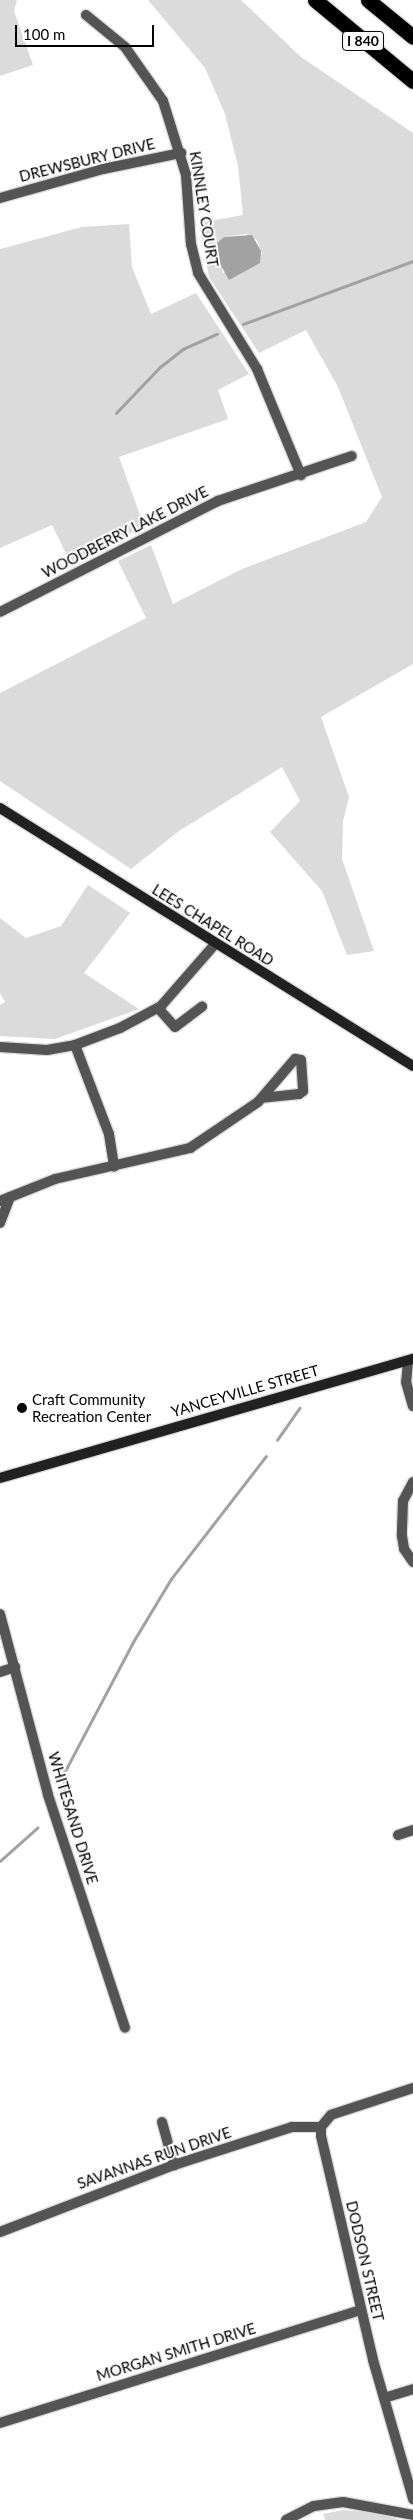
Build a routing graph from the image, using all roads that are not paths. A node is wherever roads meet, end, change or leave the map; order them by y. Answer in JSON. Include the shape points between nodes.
{"nodes":[{"id":1,"x":314,"y":0,"type":"edge"},
{"id":2,"x":368,"y":0,"type":"edge"},
{"id":3,"x":86,"y":15,"type":"dead end"},
{"id":4,"x":413,"y":37,"type":"edge"},
{"id":5,"x":413,"y":82,"type":"edge"},
{"id":6,"x":181,"y":153,"type":"junction"},
{"id":7,"x":0,"y":198,"type":"edge"},
{"id":8,"x":352,"y":456,"type":"dead end"},
{"id":9,"x":301,"y":475,"type":"junction"},
{"id":10,"x":0,"y":612,"type":"edge"},
{"id":11,"x":0,"y":808,"type":"edge"},
{"id":12,"x":215,"y":944,"type":"junction"},
{"id":13,"x":202,"y":1007,"type":"dead end"},
{"id":14,"x":158,"y":1008,"type":"junction"},
{"id":15,"x":75,"y":1045,"type":"junction"},
{"id":16,"x":0,"y":1047,"type":"edge"},
{"id":17,"x":413,"y":1066,"type":"edge"},
{"id":18,"x":262,"y":1098,"type":"junction"},
{"id":19,"x":114,"y":1167,"type":"junction"},
{"id":20,"x":5,"y":1199,"type":"edge"},
{"id":21,"x":0,"y":1223,"type":"edge"},
{"id":22,"x":411,"y":1362,"type":"edge"},
{"id":23,"x":413,"y":1406,"type":"edge"},
{"id":24,"x":0,"y":1478,"type":"edge"},
{"id":25,"x":413,"y":1482,"type":"edge"},
{"id":26,"x":413,"y":1562,"type":"edge"},
{"id":27,"x":0,"y":1614,"type":"edge"},
{"id":28,"x":15,"y":1667,"type":"junction"},
{"id":29,"x":0,"y":1672,"type":"edge"},
{"id":30,"x":413,"y":1830,"type":"edge"},
{"id":31,"x":398,"y":1834,"type":"dead end"},
{"id":32,"x":125,"y":2028,"type":"dead end"},
{"id":33,"x":413,"y":2088,"type":"edge"},
{"id":34,"x":162,"y":2122,"type":"dead end"},
{"id":35,"x":321,"y":2126,"type":"junction"},
{"id":36,"x":174,"y":2165,"type":"junction"},
{"id":37,"x":0,"y":2232,"type":"edge"},
{"id":38,"x":361,"y":2310,"type":"junction"},
{"id":39,"x":413,"y":2389,"type":"edge"},
{"id":40,"x":384,"y":2398,"type":"junction"},
{"id":41,"x":0,"y":2422,"type":"edge"},
{"id":42,"x":413,"y":2499,"type":"edge"},
{"id":43,"x":413,"y":2515,"type":"edge"},
{"id":44,"x":286,"y":2520,"type":"edge"}],
"edges":[{"from":1,"to":5,"type":"highway","number":"I 840"},
{"from":2,"to":4,"type":"highway","number":"I 840"},
{"from":3,"to":6,"type":"street","name":"KINNLEY COURT","via":[[125,47],[153,84],[172,122]]},
{"from":6,"to":7,"type":"street","name":"DREWSBURY DRIVE","via":[[103,169]]},
{"from":6,"to":9,"type":"street","name":"KINNLEY COURT","via":[[198,273],[257,370]]},
{"from":8,"to":9,"type":"street","name":"WOODBERRY LAKE DRIVE"},
{"from":9,"to":10,"type":"street","name":"WOODBERRY LAKE DRIVE","via":[[218,501]]},
{"from":11,"to":12,"type":"main road","name":"LEES CHAPEL ROAD"},
{"from":12,"to":14,"type":"street","via":[[188,979]]},
{"from":12,"to":17,"type":"main road","name":"LEES CHAPEL ROAD"},
{"from":13,"to":14,"type":"street","via":[[175,1027]]},
{"from":14,"to":15,"type":"street"},
{"from":15,"to":16,"type":"street","via":[[46,1050]]},
{"from":15,"to":19,"type":"street","via":[[109,1134]]},
{"from":18,"to":18,"type":"street","via":[[295,1059],[301,1060],[303,1091]]},
{"from":18,"to":19,"type":"street","via":[[223,1129],[190,1148]]},
{"from":19,"to":20,"type":"street","via":[[55,1179]]},
{"from":20,"to":21,"type":"street"},
{"from":22,"to":23,"type":"street","via":[[406,1382]]},
{"from":22,"to":24,"type":"main road","name":"YANCEYVILLE STREET"},
{"from":25,"to":26,"type":"street","via":[[403,1501],[402,1536],[404,1549]]},
{"from":27,"to":28,"type":"street","name":"WHITESAND DRIVE"},
{"from":28,"to":29,"type":"street"},
{"from":28,"to":32,"type":"street","name":"WHITESAND DRIVE","via":[[48,1795]]},
{"from":30,"to":31,"type":"street"},
{"from":33,"to":35,"type":"street","via":[[330,2115]]},
{"from":34,"to":36,"type":"street"},
{"from":35,"to":36,"type":"street","name":"SAVANNAS RUN DRIVE","via":[[292,2127]]},
{"from":35,"to":38,"type":"street","name":"DODSON STREET"},
{"from":36,"to":37,"type":"street","name":"SAVANNAS RUN DRIVE"},
{"from":38,"to":40,"type":"street","name":"DODSON STREET"},
{"from":38,"to":41,"type":"street","name":"MORGAN SMITH DRIVE"},
{"from":39,"to":40,"type":"street"},
{"from":40,"to":42,"type":"street","name":"DODSON STREET"},
{"from":43,"to":44,"type":"street","via":[[343,2502],[314,2506]]}]}
